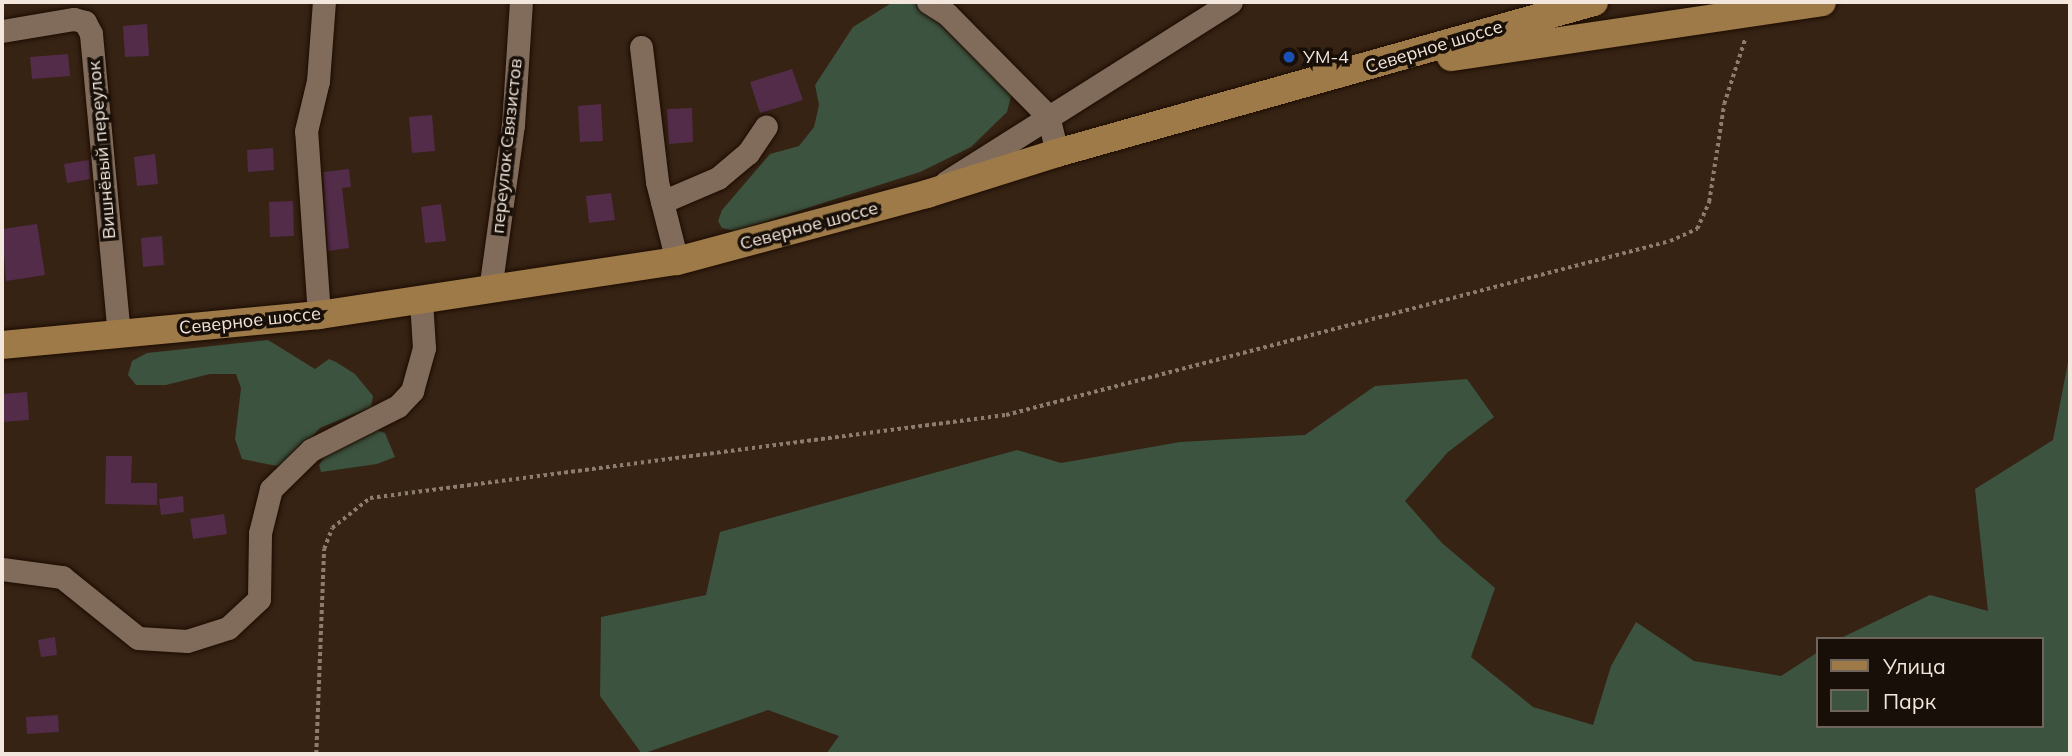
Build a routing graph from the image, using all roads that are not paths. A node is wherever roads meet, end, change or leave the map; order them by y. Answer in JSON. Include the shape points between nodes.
{"nodes":[{"id":1,"x":324,"y":2,"type":"edge"},
{"id":2,"x":521,"y":2,"type":"edge"},
{"id":3,"x":928,"y":2,"type":"edge"},
{"id":4,"x":1231,"y":2,"type":"edge"},
{"id":5,"x":1594,"y":2,"type":"edge"},
{"id":6,"x":1822,"y":2,"type":"edge"},
{"id":7,"x":2,"y":31,"type":"edge"},
{"id":8,"x":641,"y":47,"type":"dead end"},
{"id":9,"x":1351,"y":72,"type":"junction"},
{"id":10,"x":1048,"y":116,"type":"junction"},
{"id":11,"x":766,"y":126,"type":"dead end"},
{"id":12,"x":1057,"y":153,"type":"junction"},
{"id":13,"x":927,"y":194,"type":"junction"},
{"id":14,"x":662,"y":202,"type":"junction"},
{"id":15,"x":677,"y":261,"type":"junction"},
{"id":16,"x":490,"y":290,"type":"junction"},
{"id":17,"x":421,"y":300,"type":"junction"},
{"id":18,"x":319,"y":315,"type":"junction"},
{"id":19,"x":119,"y":335,"type":"junction"},
{"id":20,"x":2,"y":345,"type":"edge"},
{"id":21,"x":2,"y":569,"type":"edge"}],
"edges":[{"from":1,"to":18,"type":"street","via":[[318,81],[306,131]]},
{"from":2,"to":16,"type":"street","name":"переулок Связистов","via":[[513,125]]},
{"from":3,"to":10,"type":"street","via":[[947,14]]},
{"from":4,"to":10,"type":"street"},
{"from":5,"to":9,"type":"main road","name":"Северное шоссе"},
{"from":6,"to":9,"type":"main road"},
{"from":7,"to":19,"type":"street","name":"Вишнёвый переулок","via":[[74,19],[85,22],[92,34]]},
{"from":8,"to":14,"type":"street"},
{"from":9,"to":12,"type":"main road","name":"Северное шоссе"},
{"from":10,"to":12,"type":"street"},
{"from":10,"to":13,"type":"street"},
{"from":11,"to":14,"type":"street","via":[[748,153],[718,178]]},
{"from":12,"to":13,"type":"main road","name":"Северное шоссе"},
{"from":13,"to":15,"type":"main road","name":"Северное шоссе"},
{"from":14,"to":15,"type":"street"},
{"from":15,"to":16,"type":"main road","name":"Северное шоссе"},
{"from":16,"to":17,"type":"main road","name":"Северное шоссе"},
{"from":17,"to":18,"type":"main road","name":"Северное шоссе"},
{"from":17,"to":21,"type":"street","via":[[424,348],[412,391],[398,406],[311,450],[271,489],[260,533],[259,599],[228,628],[187,641],[138,638],[62,577]]},
{"from":18,"to":19,"type":"main road","name":"Северное шоссе"},
{"from":19,"to":20,"type":"main road","name":"Северное шоссе"}]}
